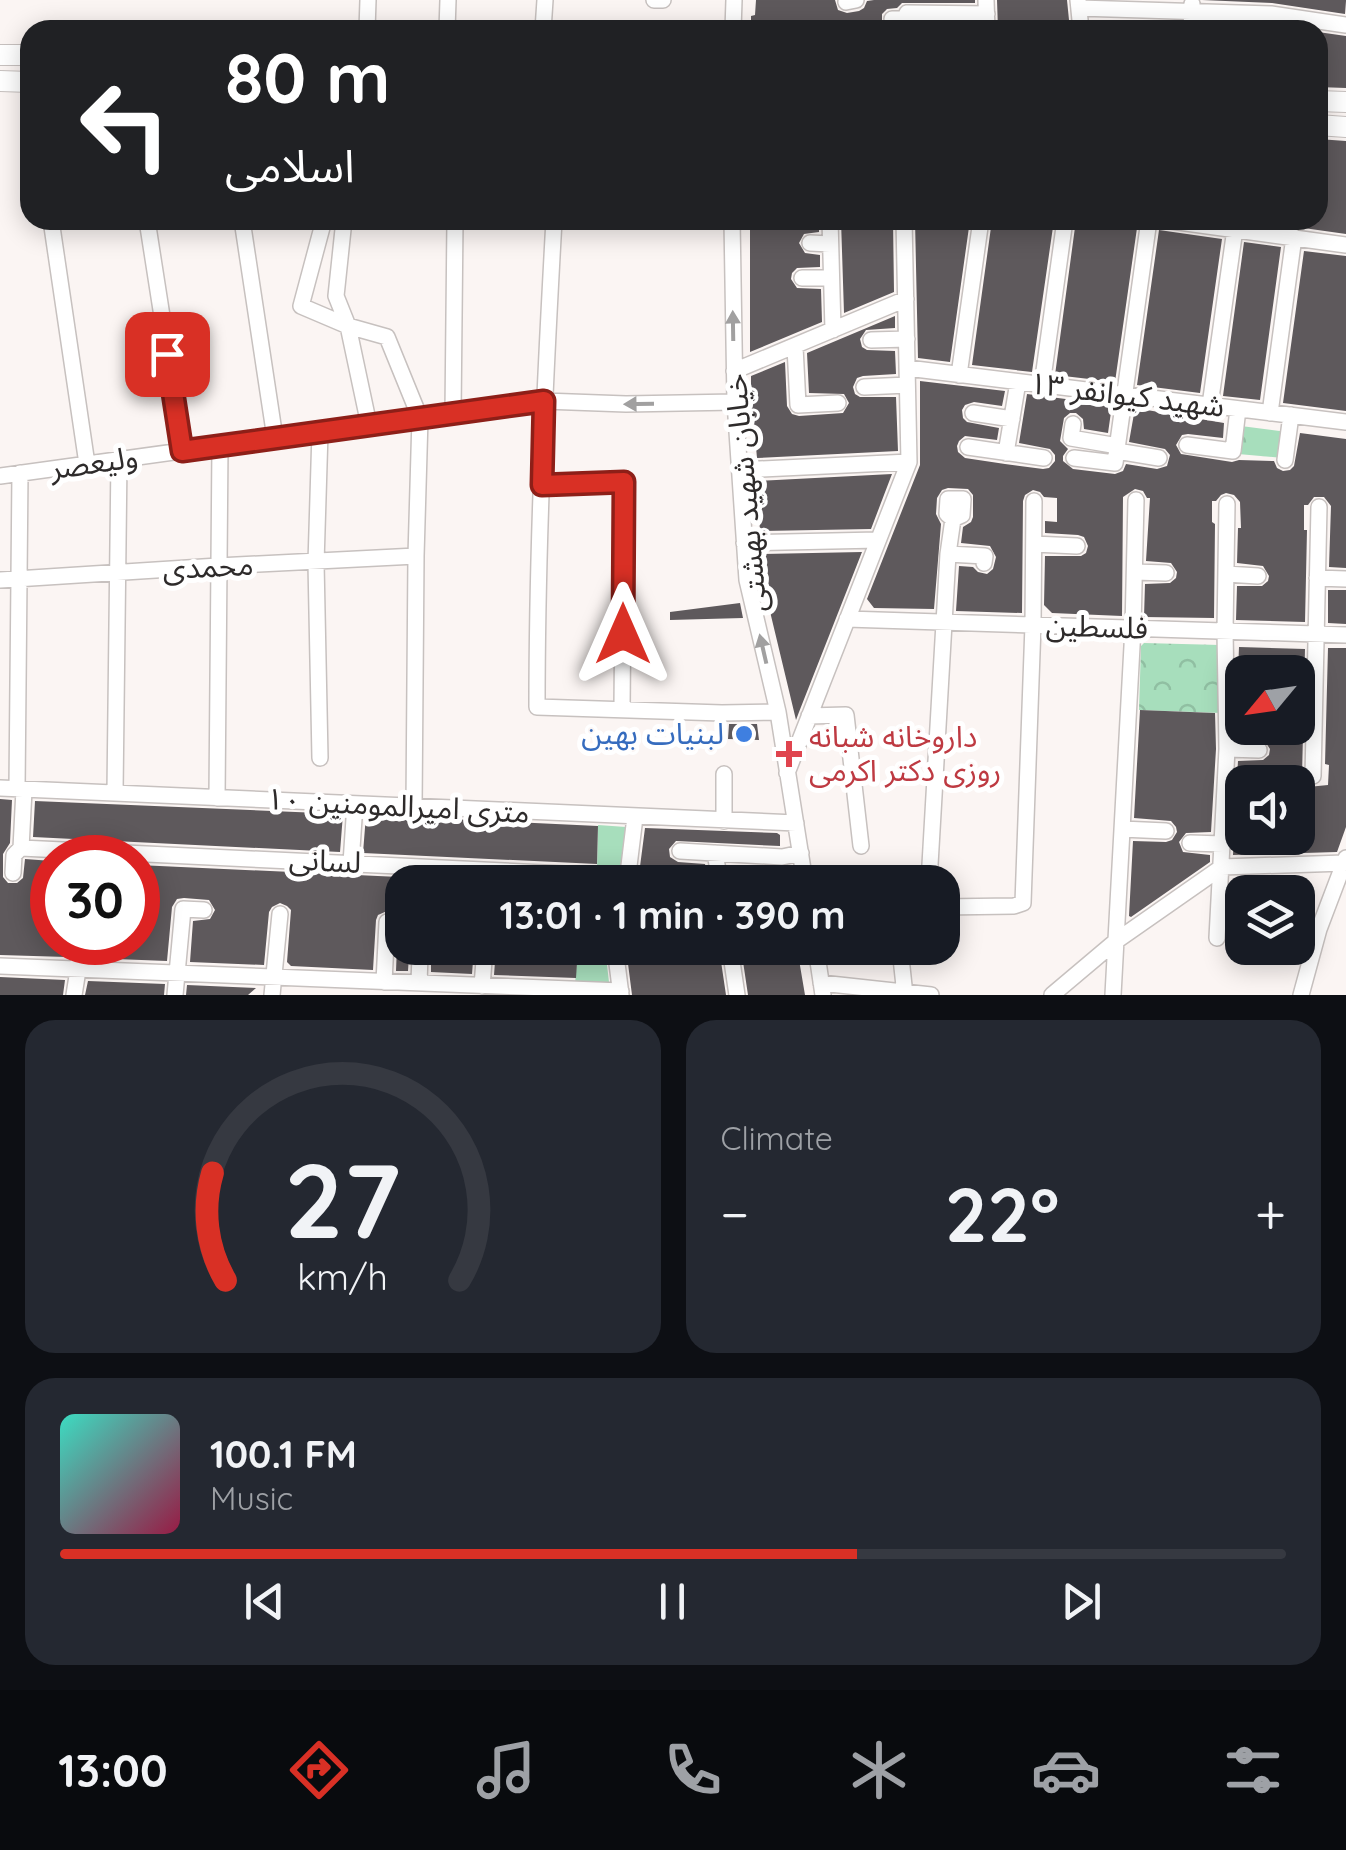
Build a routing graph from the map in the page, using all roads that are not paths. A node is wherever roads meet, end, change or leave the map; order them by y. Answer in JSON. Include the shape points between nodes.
{"nodes":[{"id":1,"x":654,"y":0,"type":"edge"},
{"id":2,"x":663,"y":0,"type":"edge"},
{"id":3,"x":1078,"y":4,"type":"edge"},
{"id":4,"x":1192,"y":5,"type":"edge"},
{"id":5,"x":987,"y":15,"type":"edge"},
{"id":6,"x":1278,"y":15,"type":"edge"},
{"id":7,"x":892,"y":20,"type":"dead end"},
{"id":8,"x":1312,"y":20,"type":"edge"},
{"id":9,"x":53,"y":230,"type":"edge"},
{"id":10,"x":148,"y":230,"type":"edge"},
{"id":11,"x":244,"y":230,"type":"edge"},
{"id":12,"x":321,"y":230,"type":"edge"},
{"id":13,"x":343,"y":230,"type":"edge"},
{"id":14,"x":454,"y":230,"type":"edge"},
{"id":15,"x":553,"y":230,"type":"edge"},
{"id":16,"x":732,"y":230,"type":"edge"},
{"id":17,"x":830,"y":230,"type":"edge"},
{"id":18,"x":904,"y":230,"type":"edge"},
{"id":19,"x":979,"y":230,"type":"edge"},
{"id":20,"x":1065,"y":230,"type":"edge"},
{"id":21,"x":1148,"y":230,"type":"edge"},
{"id":22,"x":1235,"y":230,"type":"edge"},
{"id":23,"x":1242,"y":230,"type":"edge"},
{"id":24,"x":1294,"y":237,"type":"junction"},
{"id":25,"x":810,"y":243,"type":"dead end"},
{"id":26,"x":830,"y":244,"type":"junction"},
{"id":27,"x":1346,"y":244,"type":"edge"},
{"id":28,"x":802,"y":278,"type":"dead end"},
{"id":29,"x":831,"y":278,"type":"junction"},
{"id":30,"x":906,"y":299,"type":"junction"},
{"id":31,"x":348,"y":326,"type":"junction"},
{"id":32,"x":833,"y":330,"type":"junction"},
{"id":33,"x":906,"y":339,"type":"junction"},
{"id":34,"x":871,"y":340,"type":"dead end"},
{"id":35,"x":795,"y":347,"type":"junction"},
{"id":36,"x":734,"y":372,"type":"junction"},
{"id":37,"x":959,"y":375,"type":"junction"},
{"id":38,"x":907,"y":377,"type":"junction"},
{"id":39,"x":1018,"y":382,"type":"junction"},
{"id":40,"x":1042,"y":385,"type":"junction"},
{"id":41,"x":864,"y":387,"type":"dead end"},
{"id":42,"x":1126,"y":395,"type":"junction"},
{"id":43,"x":544,"y":401,"type":"junction"},
{"id":44,"x":735,"y":402,"type":"junction"},
{"id":45,"x":838,"y":403,"type":"dead end"},
{"id":46,"x":1210,"y":405,"type":"junction"},
{"id":47,"x":1238,"y":409,"type":"junction"},
{"id":48,"x":972,"y":413,"type":"dead end"},
{"id":49,"x":1270,"y":413,"type":"junction"},
{"id":50,"x":453,"y":414,"type":"junction"},
{"id":51,"x":1291,"y":416,"type":"junction"},
{"id":52,"x":420,"y":418,"type":"junction"},
{"id":53,"x":1012,"y":419,"type":"junction"},
{"id":54,"x":1346,"y":422,"type":"edge"},
{"id":55,"x":1072,"y":424,"type":"dead end"},
{"id":56,"x":369,"y":425,"type":"junction"},
{"id":57,"x":320,"y":432,"type":"junction"},
{"id":58,"x":275,"y":438,"type":"junction"},
{"id":59,"x":1187,"y":445,"type":"dead end"},
{"id":60,"x":220,"y":446,"type":"junction"},
{"id":61,"x":968,"y":447,"type":"dead end"},
{"id":62,"x":1118,"y":449,"type":"junction"},
{"id":63,"x":182,"y":451,"type":"junction"},
{"id":64,"x":1006,"y":453,"type":"junction"},
{"id":65,"x":1044,"y":458,"type":"dead end"},
{"id":66,"x":1074,"y":458,"type":"dead end"},
{"id":67,"x":1158,"y":458,"type":"dead end"},
{"id":68,"x":119,"y":460,"type":"junction"},
{"id":69,"x":1285,"y":460,"type":"dead end"},
{"id":70,"x":909,"y":462,"type":"junction"},
{"id":71,"x":87,"y":464,"type":"junction"},
{"id":72,"x":740,"y":470,"type":"junction"},
{"id":73,"x":20,"y":473,"type":"junction"},
{"id":74,"x":0,"y":476,"type":"edge"},
{"id":75,"x":542,"y":485,"type":"junction"},
{"id":76,"x":1034,"y":500,"type":"dead end"},
{"id":77,"x":1136,"y":500,"type":"dead end"},
{"id":78,"x":1227,"y":504,"type":"dead end"},
{"id":79,"x":1318,"y":507,"type":"dead end"},
{"id":80,"x":953,"y":519,"type":"dead end"},
{"id":81,"x":878,"y":540,"type":"junction"},
{"id":82,"x":744,"y":543,"type":"junction"},
{"id":83,"x":1034,"y":544,"type":"junction"},
{"id":84,"x":1076,"y":546,"type":"dead end"},
{"id":85,"x":948,"y":554,"type":"junction"},
{"id":86,"x":416,"y":556,"type":"junction"},
{"id":87,"x":984,"y":562,"type":"dead end"},
{"id":88,"x":316,"y":563,"type":"junction"},
{"id":89,"x":218,"y":566,"type":"junction"},
{"id":90,"x":119,"y":572,"type":"junction"},
{"id":91,"x":1134,"y":572,"type":"junction"},
{"id":92,"x":1166,"y":574,"type":"dead end"},
{"id":93,"x":1226,"y":574,"type":"junction"},
{"id":94,"x":1258,"y":576,"type":"dead end"},
{"id":95,"x":1317,"y":578,"type":"junction"},
{"id":96,"x":18,"y":579,"type":"junction"},
{"id":97,"x":1346,"y":579,"type":"edge"},
{"id":98,"x":0,"y":580,"type":"edge"},
{"id":99,"x":848,"y":619,"type":"junction"},
{"id":100,"x":944,"y":622,"type":"junction"},
{"id":101,"x":1033,"y":625,"type":"junction"},
{"id":102,"x":1133,"y":628,"type":"junction"},
{"id":103,"x":1225,"y":631,"type":"junction"},
{"id":104,"x":1314,"y":634,"type":"junction"},
{"id":105,"x":1346,"y":635,"type":"edge"},
{"id":106,"x":622,"y":709,"type":"junction"},
{"id":107,"x":778,"y":712,"type":"junction"},
{"id":108,"x":809,"y":716,"type":"junction"},
{"id":109,"x":1227,"y":750,"type":"junction"},
{"id":110,"x":1258,"y":750,"type":"dead end"},
{"id":111,"x":320,"y":758,"type":"dead end"},
{"id":112,"x":1313,"y":765,"type":"edge"},
{"id":113,"x":787,"y":773,"type":"junction"},
{"id":114,"x":724,"y":774,"type":"dead end"},
{"id":115,"x":13,"y":789,"type":"edge"},
{"id":116,"x":115,"y":792,"type":"junction"},
{"id":117,"x":217,"y":798,"type":"junction"},
{"id":118,"x":354,"y":804,"type":"junction"},
{"id":119,"x":414,"y":807,"type":"junction"},
{"id":120,"x":634,"y":817,"type":"junction"},
{"id":121,"x":724,"y":821,"type":"junction"},
{"id":122,"x":796,"y":823,"type":"junction"},
{"id":123,"x":1122,"y":829,"type":"junction"},
{"id":124,"x":1166,"y":831,"type":"dead end"},
{"id":125,"x":1190,"y":843,"type":"dead end"},
{"id":126,"x":1223,"y":844,"type":"junction"},
{"id":127,"x":861,"y":846,"type":"dead end"},
{"id":128,"x":21,"y":848,"type":"junction"},
{"id":129,"x":680,"y":850,"type":"dead end"},
{"id":130,"x":715,"y":852,"type":"junction"},
{"id":131,"x":801,"y":853,"type":"junction"},
{"id":132,"x":1345,"y":860,"type":"edge"},
{"id":133,"x":351,"y":862,"type":"junction"},
{"id":134,"x":397,"y":865,"type":"edge"},
{"id":135,"x":629,"y":865,"type":"edge"},
{"id":136,"x":717,"y":865,"type":"edge"},
{"id":137,"x":803,"y":865,"type":"edge"},
{"id":138,"x":930,"y":865,"type":"edge"},
{"id":139,"x":1222,"y":867,"type":"junction"},
{"id":140,"x":13,"y":873,"type":"dead end"},
{"id":141,"x":960,"y":907,"type":"edge"},
{"id":142,"x":204,"y":910,"type":"dead end"},
{"id":143,"x":280,"y":914,"type":"dead end"},
{"id":144,"x":385,"y":936,"type":"edge"},
{"id":145,"x":1217,"y":938,"type":"dead end"},
{"id":146,"x":1116,"y":941,"type":"junction"},
{"id":147,"x":78,"y":965,"type":"edge"},
{"id":148,"x":420,"y":965,"type":"edge"},
{"id":149,"x":483,"y":965,"type":"edge"},
{"id":150,"x":617,"y":965,"type":"edge"},
{"id":151,"x":733,"y":965,"type":"edge"},
{"id":152,"x":903,"y":965,"type":"edge"},
{"id":153,"x":0,"y":966,"type":"edge"},
{"id":154,"x":78,"y":970,"type":"junction"},
{"id":155,"x":178,"y":974,"type":"junction"},
{"id":156,"x":274,"y":977,"type":"junction"},
{"id":157,"x":419,"y":983,"type":"junction"},
{"id":158,"x":378,"y":986,"type":"edge"},
{"id":159,"x":482,"y":986,"type":"junction"},
{"id":160,"x":822,"y":989,"type":"edge"},
{"id":161,"x":452,"y":990,"type":"edge"},
{"id":162,"x":524,"y":991,"type":"edge"},
{"id":163,"x":621,"y":993,"type":"edge"},
{"id":164,"x":905,"y":994,"type":"edge"},
{"id":165,"x":74,"y":995,"type":"edge"},
{"id":166,"x":175,"y":995,"type":"edge"},
{"id":167,"x":272,"y":995,"type":"edge"},
{"id":168,"x":737,"y":995,"type":"edge"},
{"id":169,"x":931,"y":995,"type":"edge"},
{"id":170,"x":1052,"y":995,"type":"edge"},
{"id":171,"x":1113,"y":995,"type":"edge"},
{"id":172,"x":1301,"y":995,"type":"edge"}],
"edges":[{"from":1,"to":2,"type":"street"},
{"from":3,"to":4,"type":"street"},
{"from":4,"to":6,"type":"street"},
{"from":5,"to":7,"type":"street","via":[[908,13],[908,19]]},
{"from":6,"to":8,"type":"street"},
{"from":9,"to":71,"type":"street"},
{"from":10,"to":63,"type":"street"},
{"from":11,"to":58,"type":"street"},
{"from":12,"to":31,"type":"street","via":[[301,306]]},
{"from":13,"to":31,"type":"street","via":[[336,296]]},
{"from":14,"to":50,"type":"street"},
{"from":15,"to":43,"type":"street"},
{"from":36,"to":16,"type":"street","name":"خیابان شهید بهشتی","one_way":true},
{"from":17,"to":26,"type":"street"},
{"from":18,"to":30,"type":"street"},
{"from":19,"to":37,"type":"street"},
{"from":20,"to":40,"type":"street"},
{"from":21,"to":42,"type":"street"},
{"from":22,"to":46,"type":"street"},
{"from":23,"to":24,"type":"street"},
{"from":24,"to":27,"type":"street"},
{"from":24,"to":49,"type":"street"},
{"from":25,"to":26,"type":"street"},
{"from":26,"to":29,"type":"street"},
{"from":28,"to":29,"type":"street"},
{"from":29,"to":32,"type":"street"},
{"from":30,"to":32,"type":"street"},
{"from":30,"to":33,"type":"street"},
{"from":31,"to":52,"type":"street","via":[[387,336]]},
{"from":31,"to":56,"type":"street"},
{"from":32,"to":35,"type":"street"},
{"from":33,"to":34,"type":"street"},
{"from":33,"to":38,"type":"street"},
{"from":35,"to":36,"type":"street"},
{"from":35,"to":45,"type":"street","via":[[798,406]]},
{"from":36,"to":44,"type":"street","name":"خیابان شهید بهشتی"},
{"from":37,"to":38,"type":"street","name":"شهید کیوانفر ۱۳"},
{"from":37,"to":39,"type":"street","name":"شهید کیوانفر ۱۳"},
{"from":38,"to":41,"type":"street","name":"شهید کیوانفر ۱۳"},
{"from":38,"to":70,"type":"street"},
{"from":39,"to":40,"type":"street","name":"شهید کیوانفر ۱۳"},
{"from":39,"to":53,"type":"street"},
{"from":40,"to":42,"type":"street","name":"شهید کیوانفر ۱۳"},
{"from":42,"to":46,"type":"street","name":"شهید کیوانفر ۱۳"},
{"from":42,"to":62,"type":"street"},
{"from":44,"to":43,"type":"street","name":"ولیعصر","one_way":true},
{"from":43,"to":50,"type":"street","name":"ولیعصر"},
{"from":43,"to":75,"type":"street"},
{"from":44,"to":72,"type":"street","name":"خیابان شهید بهشتی"},
{"from":46,"to":47,"type":"street","name":"شهید کیوانفر ۱۳"},
{"from":47,"to":49,"type":"street","name":"شهید کیوانفر ۱۳"},
{"from":47,"to":59,"type":"street","via":[[1233,452]]},
{"from":48,"to":53,"type":"street"},
{"from":49,"to":51,"type":"street","name":"شهید کیوانفر ۱۳"},
{"from":50,"to":52,"type":"street","name":"ولیعصر"},
{"from":51,"to":54,"type":"street","name":"شهید کیوانفر ۱۳"},
{"from":51,"to":69,"type":"street"},
{"from":52,"to":56,"type":"street","name":"ولیعصر"},
{"from":52,"to":86,"type":"street"},
{"from":53,"to":64,"type":"street"},
{"from":55,"to":62,"type":"street","via":[[1071,438]]},
{"from":56,"to":57,"type":"street","name":"ولیعصر"},
{"from":57,"to":58,"type":"street","name":"ولیعصر"},
{"from":57,"to":88,"type":"street"},
{"from":58,"to":60,"type":"street","name":"ولیعصر"},
{"from":60,"to":63,"type":"street","name":"ولیعصر"},
{"from":60,"to":89,"type":"street"},
{"from":61,"to":64,"type":"street"},
{"from":62,"to":66,"type":"street","via":[[1115,463]]},
{"from":62,"to":67,"type":"street"},
{"from":63,"to":68,"type":"street","name":"ولیعصر"},
{"from":64,"to":65,"type":"street"},
{"from":68,"to":71,"type":"street","name":"ولیعصر"},
{"from":68,"to":90,"type":"street"},
{"from":70,"to":72,"type":"street"},
{"from":70,"to":81,"type":"street"},
{"from":71,"to":73,"type":"street","name":"ولیعصر"},
{"from":72,"to":82,"type":"street","name":"خیابان شهید بهشتی"},
{"from":73,"to":74,"type":"street","name":"ولیعصر"},
{"from":73,"to":96,"type":"street"},
{"from":75,"to":106,"type":"street","via":[[537,708]]},
{"from":75,"to":106,"type":"street","via":[[624,482]]},
{"from":76,"to":83,"type":"street"},
{"from":77,"to":91,"type":"street"},
{"from":78,"to":93,"type":"street"},
{"from":79,"to":95,"type":"street"},
{"from":80,"to":85,"type":"street"},
{"from":81,"to":82,"type":"street"},
{"from":81,"to":99,"type":"street"},
{"from":107,"to":82,"type":"street","name":"خیابان شهید بهشتی","one_way":true},
{"from":83,"to":84,"type":"street"},
{"from":83,"to":101,"type":"street"},
{"from":85,"to":87,"type":"street","via":[[985,556]]},
{"from":85,"to":100,"type":"street"},
{"from":86,"to":88,"type":"street","name":"محمدی"},
{"from":86,"to":119,"type":"street"},
{"from":88,"to":89,"type":"street","name":"محمدی"},
{"from":88,"to":111,"type":"street"},
{"from":89,"to":90,"type":"street","name":"محمدی"},
{"from":89,"to":117,"type":"street"},
{"from":90,"to":96,"type":"street","name":"محمدی"},
{"from":90,"to":116,"type":"street"},
{"from":91,"to":92,"type":"street"},
{"from":91,"to":102,"type":"street"},
{"from":93,"to":94,"type":"street"},
{"from":93,"to":103,"type":"street"},
{"from":95,"to":97,"type":"street"},
{"from":95,"to":104,"type":"street"},
{"from":96,"to":98,"type":"street","name":"محمدی"},
{"from":96,"to":115,"type":"street"},
{"from":99,"to":100,"type":"street","name":"فلسطین"},
{"from":99,"to":108,"type":"street"},
{"from":100,"to":101,"type":"street","name":"فلسطین"},
{"from":100,"to":138,"type":"street"},
{"from":101,"to":102,"type":"street","name":"فلسطین"},
{"from":101,"to":141,"type":"street","via":[[1022,903]]},
{"from":102,"to":103,"type":"street","name":"فلسطین"},
{"from":102,"to":123,"type":"street"},
{"from":103,"to":104,"type":"street","name":"فلسطین"},
{"from":103,"to":109,"type":"street"},
{"from":104,"to":105,"type":"street","name":"فلسطین"},
{"from":104,"to":112,"type":"street"},
{"from":106,"to":107,"type":"street"},
{"from":107,"to":113,"type":"street","name":"خیابان شهید بهشتی"},
{"from":108,"to":113,"type":"street"},
{"from":108,"to":127,"type":"street","via":[[846,715]]},
{"from":109,"to":110,"type":"street"},
{"from":109,"to":126,"type":"street"},
{"from":113,"to":122,"type":"street","name":"خیابان شهید بهشتی"},
{"from":114,"to":121,"type":"street"},
{"from":115,"to":116,"type":"street","name":"۱۰ متری امیرالمومنین"},
{"from":115,"to":128,"type":"street"},
{"from":116,"to":117,"type":"street","name":"۱۰ متری امیرالمومنین"},
{"from":117,"to":118,"type":"street","name":"۱۰ متری امیرالمومنین"},
{"from":118,"to":119,"type":"street","name":"۱۰ متری امیرالمومنین"},
{"from":118,"to":133,"type":"street"},
{"from":119,"to":120,"type":"street","name":"۱۰ متری امیرالمومنین"},
{"from":120,"to":121,"type":"street","name":"۱۰ متری امیرالمومنین"},
{"from":120,"to":135,"type":"street"},
{"from":121,"to":122,"type":"street","name":"۱۰ متری امیرالمومنین"},
{"from":122,"to":131,"type":"street","name":"خیابان شهید بهشتی"},
{"from":123,"to":124,"type":"street"},
{"from":123,"to":146,"type":"street"},
{"from":125,"to":126,"type":"street"},
{"from":126,"to":139,"type":"street"},
{"from":128,"to":133,"type":"street","name":"لسانی"},
{"from":128,"to":140,"type":"street"},
{"from":129,"to":130,"type":"street"},
{"from":130,"to":131,"type":"street"},
{"from":130,"to":136,"type":"street"},
{"from":131,"to":137,"type":"street","name":"خیابان شهید بهشتی"},
{"from":132,"to":139,"type":"street"},
{"from":132,"to":172,"type":"street"},
{"from":133,"to":134,"type":"street","name":"لسانی"},
{"from":139,"to":145,"type":"street"},
{"from":139,"to":146,"type":"street"},
{"from":142,"to":155,"type":"street","via":[[183,910]]},
{"from":143,"to":156,"type":"street"},
{"from":144,"to":158,"type":"street"},
{"from":146,"to":170,"type":"street"},
{"from":146,"to":171,"type":"street"},
{"from":147,"to":154,"type":"street"},
{"from":148,"to":157,"type":"street"},
{"from":149,"to":159,"type":"street"},
{"from":150,"to":163,"type":"street"},
{"from":151,"to":168,"type":"street"},
{"from":152,"to":164,"type":"street"},
{"from":153,"to":154,"type":"street"},
{"from":154,"to":155,"type":"street"},
{"from":154,"to":165,"type":"street"},
{"from":155,"to":156,"type":"street"},
{"from":155,"to":166,"type":"street"},
{"from":156,"to":158,"type":"street"},
{"from":156,"to":167,"type":"street"},
{"from":157,"to":158,"type":"street"},
{"from":157,"to":161,"type":"street"},
{"from":159,"to":161,"type":"street"},
{"from":159,"to":162,"type":"street"},
{"from":160,"to":164,"type":"street"},
{"from":162,"to":163,"type":"street"},
{"from":164,"to":169,"type":"street"}]}
